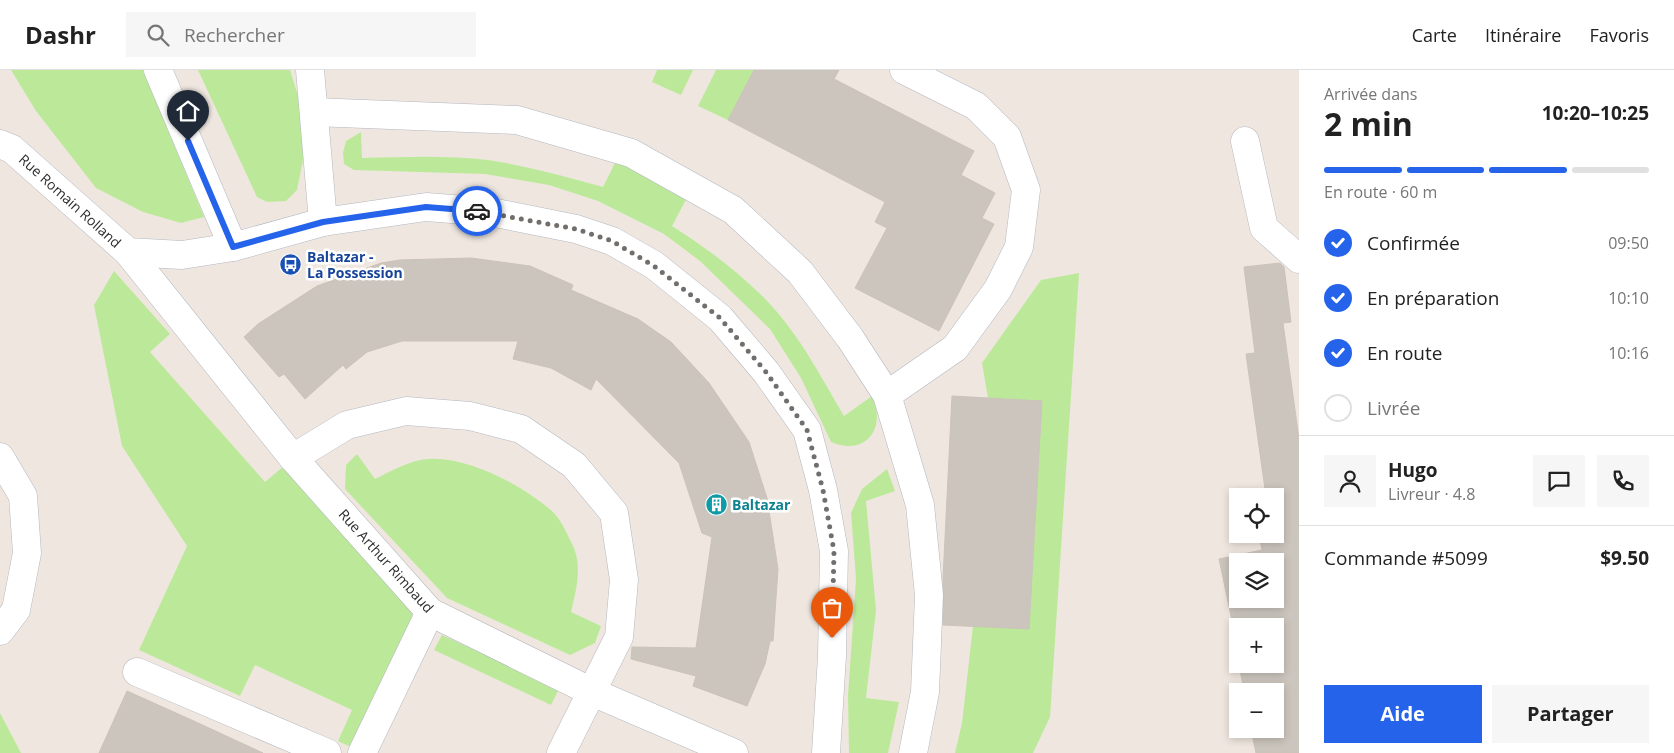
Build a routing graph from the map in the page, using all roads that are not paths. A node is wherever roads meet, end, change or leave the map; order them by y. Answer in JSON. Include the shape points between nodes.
{"nodes":[{"id":1,"x":158,"y":70,"type":"edge"},
{"id":2,"x":310,"y":70,"type":"edge"},
{"id":3,"x":904,"y":70,"type":"edge"},
{"id":4,"x":314,"y":112,"type":"junction"},
{"id":5,"x":1245,"y":141,"type":"dead end"},
{"id":6,"x":0,"y":144,"type":"edge"},
{"id":7,"x":323,"y":222,"type":"junction"},
{"id":8,"x":233,"y":247,"type":"junction"},
{"id":9,"x":128,"y":252,"type":"junction"},
{"id":10,"x":1299,"y":259,"type":"edge"},
{"id":11,"x":887,"y":395,"type":"junction"},
{"id":12,"x":0,"y":457,"type":"edge"},
{"id":13,"x":293,"y":458,"type":"junction"},
{"id":14,"x":430,"y":612,"type":"junction"},
{"id":15,"x":0,"y":631,"type":"edge"},
{"id":16,"x":137,"y":672,"type":"dead end"},
{"id":17,"x":592,"y":692,"type":"junction"},
{"id":18,"x":326,"y":753,"type":"edge"},
{"id":19,"x":362,"y":753,"type":"edge"},
{"id":20,"x":561,"y":753,"type":"edge"},
{"id":21,"x":734,"y":753,"type":"edge"},
{"id":22,"x":826,"y":753,"type":"edge"},
{"id":23,"x":913,"y":753,"type":"edge"}],
"edges":[{"from":1,"to":8,"type":"street"},
{"from":2,"to":4,"type":"street"},
{"from":3,"to":11,"type":"street","via":[[976,106],[1007,137],[1026,190],[1019,247],[998,288],[955,348]]},
{"from":4,"to":7,"type":"street"},
{"from":4,"to":11,"type":"street","via":[[517,120],[631,153],[733,210],[800,272],[850,338]]},
{"from":5,"to":10,"type":"street","via":[[1264,228]]},
{"from":6,"to":9,"type":"street","name":"Rue Romain Rolland","via":[[12,149]]},
{"from":7,"to":8,"type":"street","name":"Rue Romain Rolland"},
{"from":7,"to":22,"type":"street","name":"Rue Romain Rolland","via":[[426,207],[491,212],[576,229],[612,241],[654,266],[720,318],[766,372],[807,430],[823,490],[834,551]]},
{"from":8,"to":9,"type":"street","name":"Rue Romain Rolland","via":[[182,255]]},
{"from":9,"to":13,"type":"street","name":"Rue Arthur Rimbaud"},
{"from":11,"to":23,"type":"street","via":[[920,505],[929,595],[925,692]]},
{"from":12,"to":15,"type":"street","via":[[23,496],[27,553],[16,610]]},
{"from":13,"to":14,"type":"street","name":"Rue Arthur Rimbaud"},
{"from":13,"to":17,"type":"street","via":[[347,425],[406,411],[470,416],[521,429],[574,466],[614,513],[624,580],[619,637]]},
{"from":14,"to":17,"type":"street","name":"Rue Arthur Rimbaud"},
{"from":14,"to":19,"type":"street"},
{"from":16,"to":18,"type":"street"},
{"from":17,"to":20,"type":"street"},
{"from":17,"to":21,"type":"street","name":"Rue Arthur Rimbaud"}]}
